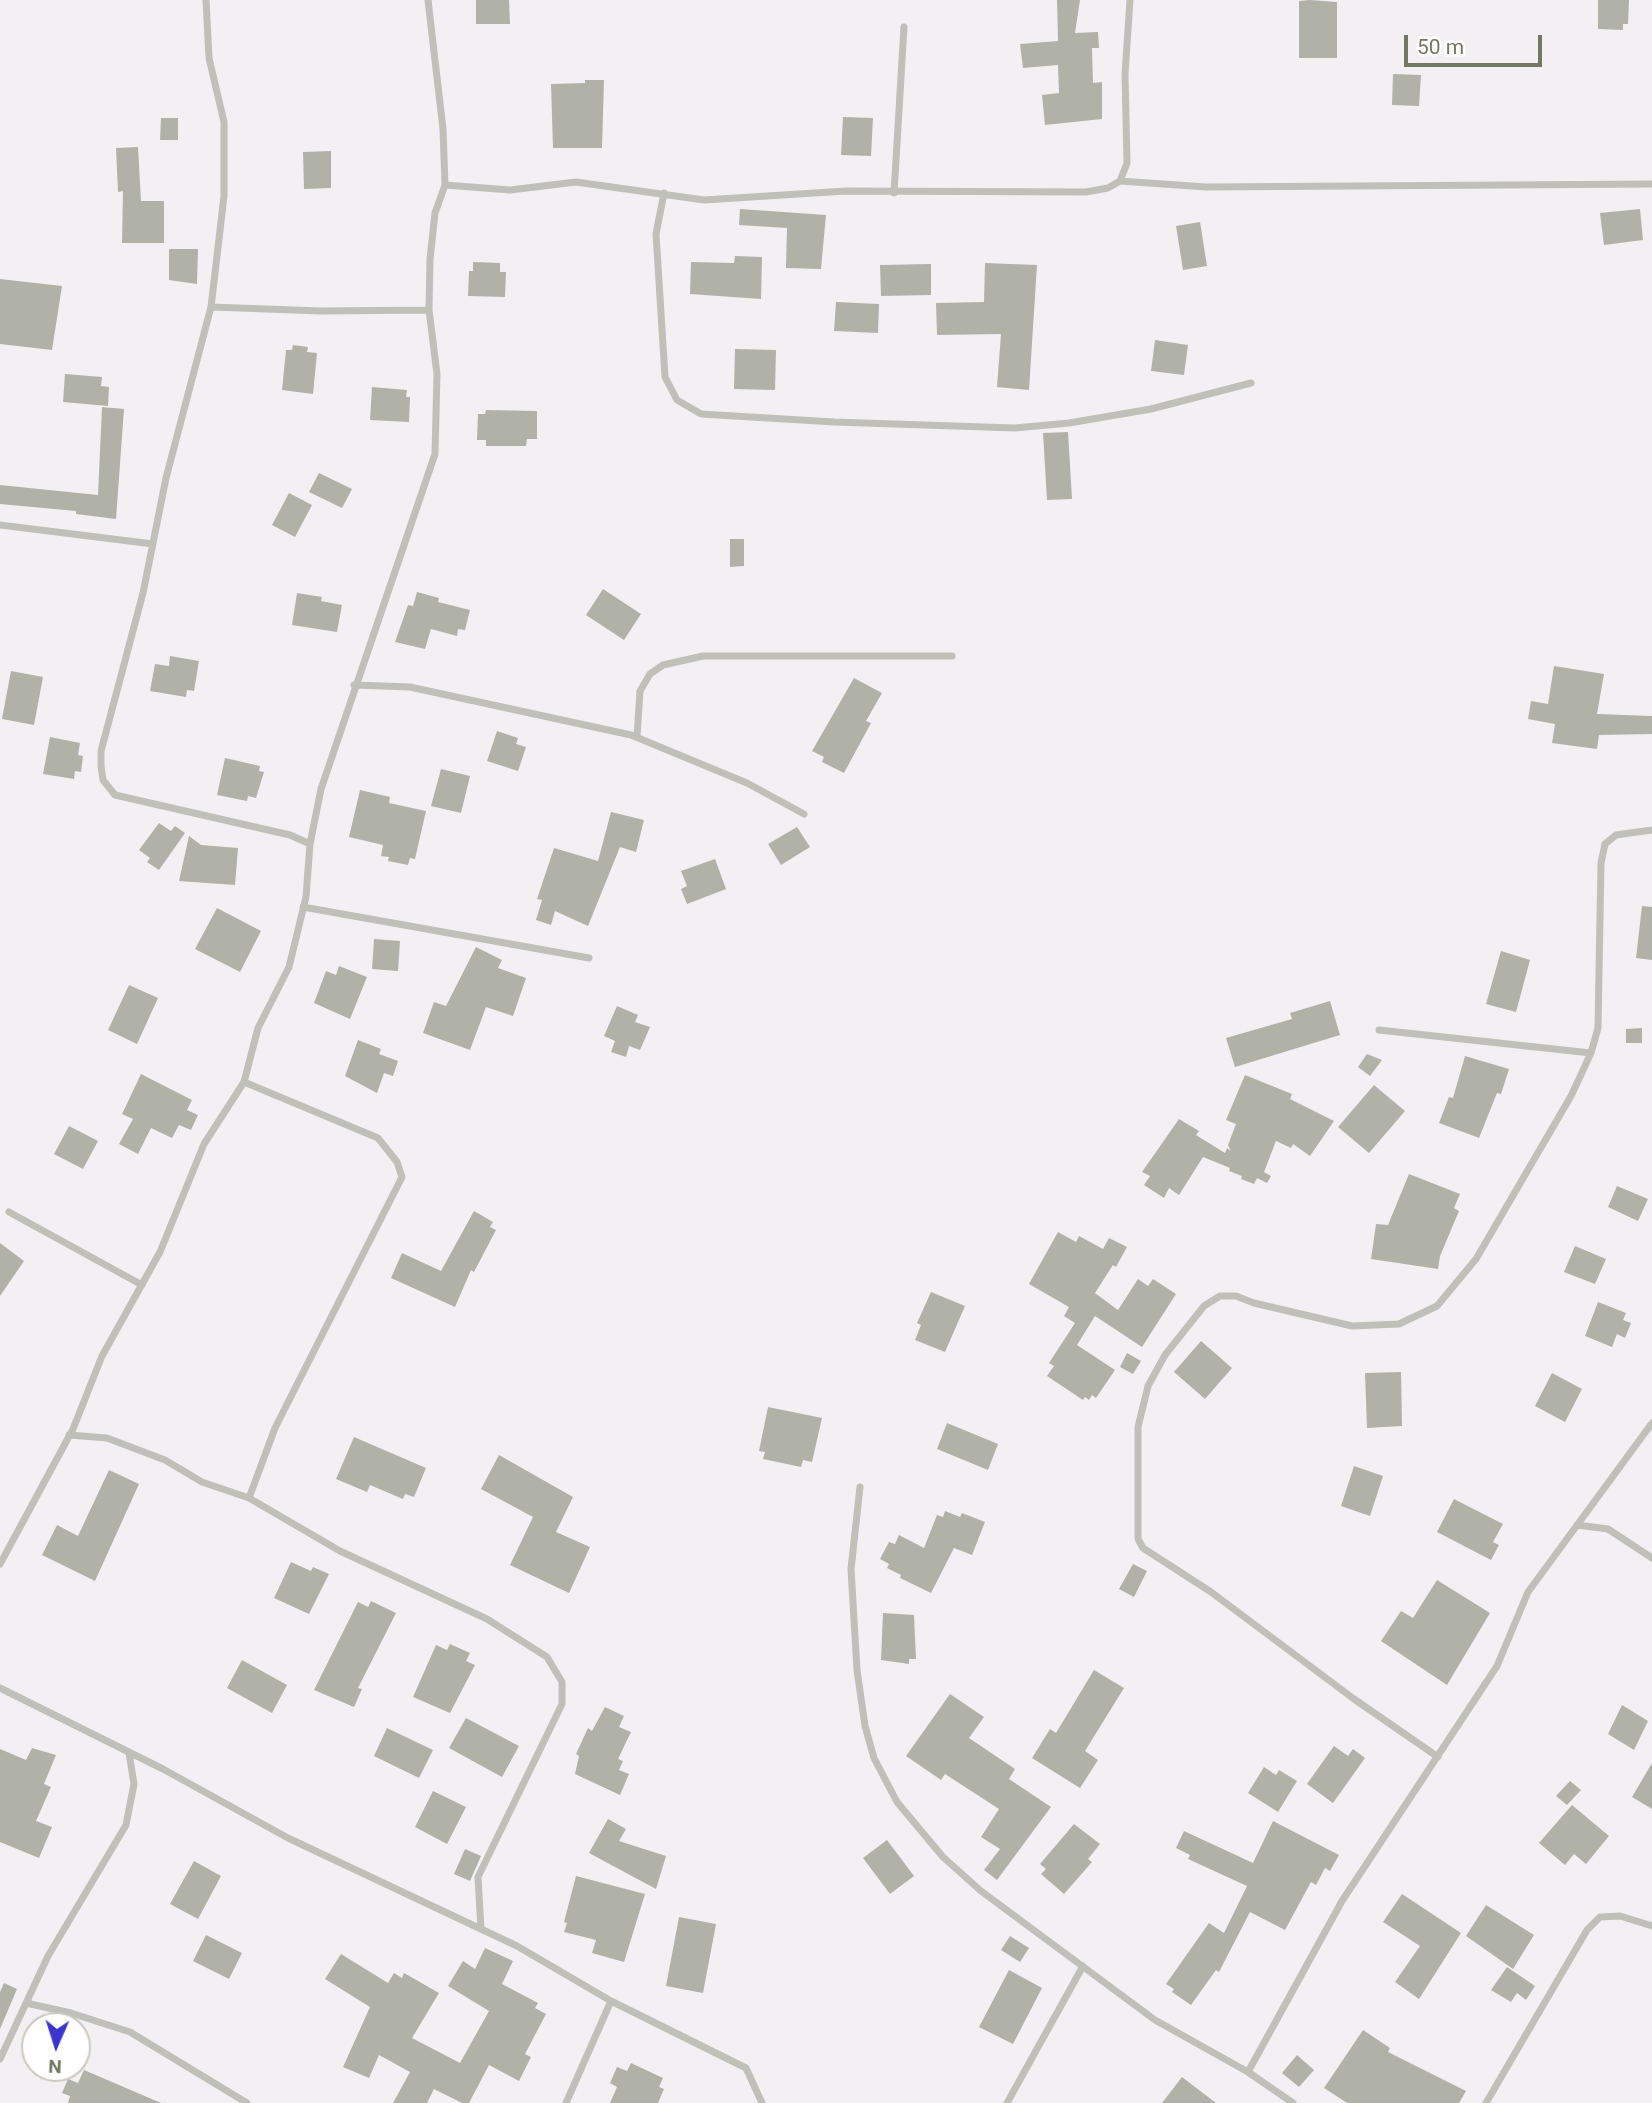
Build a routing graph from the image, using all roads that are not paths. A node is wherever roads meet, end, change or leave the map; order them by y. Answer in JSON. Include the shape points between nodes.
{"nodes":[{"id":1,"x":206,"y":0,"type":"edge"},
{"id":2,"x":428,"y":0,"type":"edge"},
{"id":3,"x":1130,"y":0,"type":"edge"},
{"id":4,"x":904,"y":27,"type":"dead end"},
{"id":5,"x":1120,"y":181,"type":"junction"},
{"id":6,"x":1652,"y":184,"type":"edge"},
{"id":7,"x":445,"y":185,"type":"junction"},
{"id":8,"x":664,"y":193,"type":"junction"},
{"id":9,"x":894,"y":193,"type":"junction"},
{"id":10,"x":211,"y":307,"type":"junction"},
{"id":11,"x":429,"y":310,"type":"junction"},
{"id":12,"x":1251,"y":383,"type":"dead end"},
{"id":13,"x":0,"y":525,"type":"edge"},
{"id":14,"x":153,"y":544,"type":"junction"},
{"id":15,"x":952,"y":656,"type":"dead end"},
{"id":16,"x":354,"y":685,"type":"junction"},
{"id":17,"x":637,"y":737,"type":"junction"},
{"id":18,"x":804,"y":814,"type":"dead end"},
{"id":19,"x":1652,"y":830,"type":"edge"},
{"id":20,"x":310,"y":844,"type":"junction"},
{"id":21,"x":303,"y":907,"type":"junction"},
{"id":22,"x":589,"y":958,"type":"dead end"},
{"id":23,"x":1378,"y":1030,"type":"dead end"},
{"id":24,"x":1591,"y":1053,"type":"junction"},
{"id":25,"x":244,"y":1082,"type":"junction"},
{"id":26,"x":9,"y":1212,"type":"dead end"},
{"id":27,"x":142,"y":1285,"type":"junction"},
{"id":28,"x":1652,"y":1423,"type":"edge"},
{"id":29,"x":69,"y":1435,"type":"junction"},
{"id":30,"x":860,"y":1488,"type":"dead end"},
{"id":31,"x":249,"y":1498,"type":"junction"},
{"id":32,"x":1577,"y":1525,"type":"junction"},
{"id":33,"x":1652,"y":1558,"type":"edge"},
{"id":34,"x":0,"y":1564,"type":"edge"},
{"id":35,"x":0,"y":1688,"type":"edge"},
{"id":36,"x":129,"y":1753,"type":"junction"},
{"id":37,"x":1438,"y":1756,"type":"junction"},
{"id":38,"x":1652,"y":1926,"type":"edge"},
{"id":39,"x":481,"y":1929,"type":"junction"},
{"id":40,"x":1083,"y":1966,"type":"junction"},
{"id":41,"x":611,"y":2001,"type":"junction"},
{"id":42,"x":26,"y":2003,"type":"junction"},
{"id":43,"x":0,"y":2059,"type":"edge"},
{"id":44,"x":1248,"y":2072,"type":"junction"},
{"id":45,"x":247,"y":2103,"type":"edge"},
{"id":46,"x":566,"y":2103,"type":"edge"},
{"id":47,"x":762,"y":2103,"type":"edge"},
{"id":48,"x":1007,"y":2103,"type":"edge"},
{"id":49,"x":1293,"y":2103,"type":"edge"},
{"id":50,"x":1486,"y":2103,"type":"edge"}],
"edges":[{"from":1,"to":10,"type":"street","via":[[209,58],[224,122],[224,196]]},
{"from":2,"to":7,"type":"street"},
{"from":3,"to":5,"type":"street","via":[[1125,74],[1127,163]]},
{"from":4,"to":9,"type":"street"},
{"from":5,"to":6,"type":"street","via":[[1206,187]]},
{"from":5,"to":9,"type":"street","via":[[1086,192]]},
{"from":7,"to":8,"type":"street","via":[[510,190],[576,182]]},
{"from":7,"to":11,"type":"street","via":[[435,213],[429,259]]},
{"from":8,"to":9,"type":"street","via":[[704,200],[846,191]]},
{"from":8,"to":12,"type":"street","via":[[656,234],[666,377],[677,400],[701,414],[1015,428],[1151,410]]},
{"from":10,"to":11,"type":"street"},
{"from":10,"to":14,"type":"street"},
{"from":11,"to":16,"type":"street","via":[[438,374],[435,454]]},
{"from":13,"to":14,"type":"street"},
{"from":14,"to":20,"type":"street","via":[[101,751],[103,780],[115,795],[290,835]]},
{"from":15,"to":17,"type":"street","via":[[703,656],[663,665],[650,674],[640,691]]},
{"from":16,"to":17,"type":"street","via":[[410,687]]},
{"from":16,"to":20,"type":"street","via":[[321,789]]},
{"from":17,"to":18,"type":"street","via":[[747,783]]},
{"from":19,"to":24,"type":"street","via":[[1616,835],[1605,844],[1598,1028]]},
{"from":20,"to":21,"type":"street"},
{"from":21,"to":22,"type":"street"},
{"from":21,"to":25,"type":"street","via":[[289,967],[258,1028]]},
{"from":23,"to":24,"type":"street"},
{"from":24,"to":37,"type":"street","via":[[1476,1259],[1437,1307],[1399,1324],[1352,1325],[1220,1296],[1204,1306],[1165,1355],[1148,1386],[1138,1427],[1138,1539],[1143,1548]]},
{"from":25,"to":27,"type":"street","via":[[204,1144]]},
{"from":25,"to":31,"type":"street","via":[[378,1138],[397,1162],[401,1177],[275,1429]]},
{"from":26,"to":27,"type":"street"},
{"from":27,"to":29,"type":"street","via":[[102,1356]]},
{"from":28,"to":32,"type":"street"},
{"from":29,"to":31,"type":"street","via":[[107,1438],[157,1456],[202,1482]]},
{"from":29,"to":34,"type":"street"},
{"from":30,"to":40,"type":"street","via":[[851,1569],[857,1670],[874,1758],[898,1802],[943,1857]]},
{"from":31,"to":39,"type":"street","via":[[340,1551],[487,1619],[547,1657],[562,1682],[562,1704],[478,1877]]},
{"from":32,"to":33,"type":"street","via":[[1608,1530]]},
{"from":32,"to":37,"type":"street","via":[[1528,1592],[1497,1666]]},
{"from":35,"to":36,"type":"street"},
{"from":36,"to":39,"type":"street","via":[[288,1838]]},
{"from":36,"to":42,"type":"street","via":[[134,1784],[126,1825],[48,1956]]},
{"from":37,"to":44,"type":"street","via":[[1342,1901]]},
{"from":38,"to":50,"type":"street","via":[[1620,1916],[1600,1917],[1587,1930]]},
{"from":39,"to":41,"type":"street"},
{"from":40,"to":44,"type":"street","via":[[1155,2020]]},
{"from":40,"to":48,"type":"street"},
{"from":41,"to":46,"type":"street"},
{"from":41,"to":47,"type":"street","via":[[746,2068]]},
{"from":42,"to":43,"type":"street"},
{"from":42,"to":45,"type":"street","via":[[131,2032]]},
{"from":44,"to":49,"type":"street"}]}
